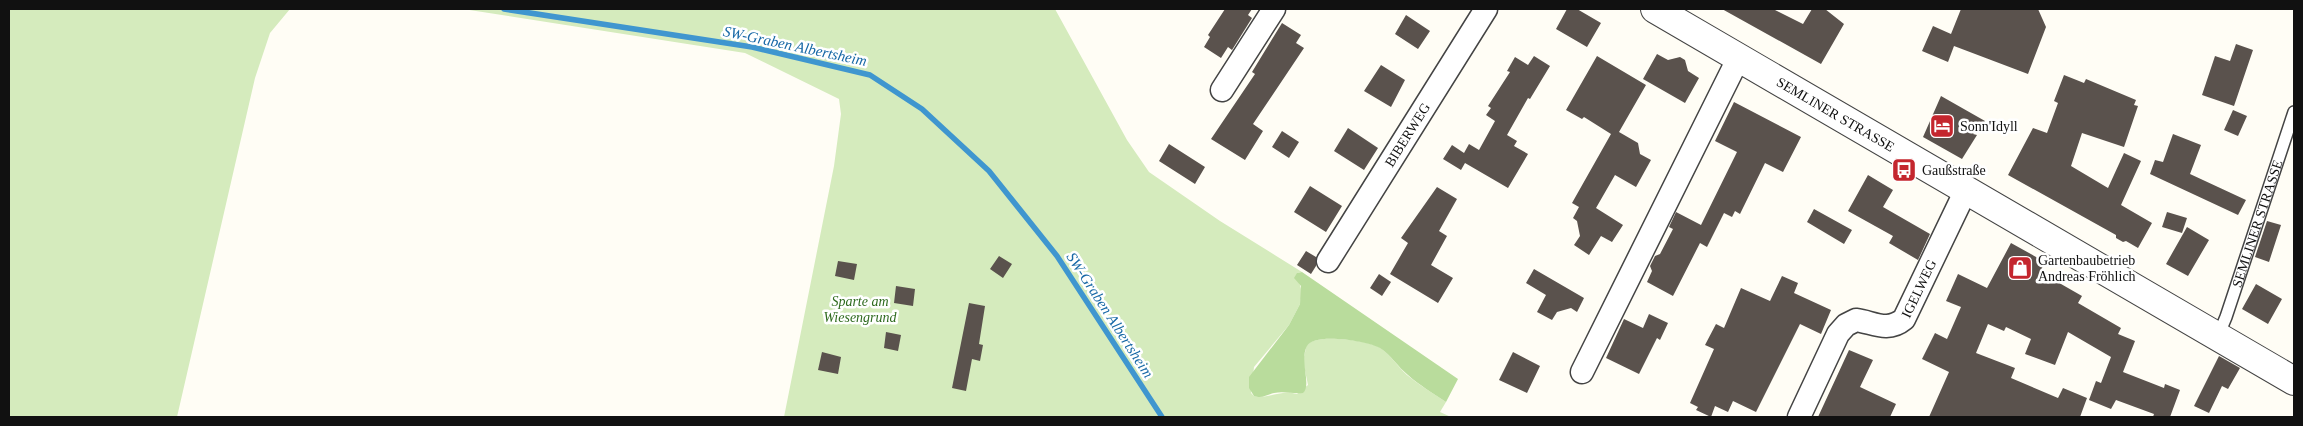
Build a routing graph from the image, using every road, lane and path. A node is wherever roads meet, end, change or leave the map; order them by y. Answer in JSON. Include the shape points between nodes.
{"nodes":[{"id":1,"x":1274,"y":9,"type":"edge"},
{"id":2,"x":1486,"y":9,"type":"edge"},
{"id":3,"x":1654,"y":9,"type":"edge"},
{"id":4,"x":1739,"y":57,"type":"junction"},
{"id":5,"x":1222,"y":90,"type":"dead end"},
{"id":6,"x":2294,"y":112,"type":"edge"},
{"id":7,"x":1966,"y":190,"type":"junction"},
{"id":8,"x":1328,"y":261,"type":"dead end"},
{"id":9,"x":2218,"y":336,"type":"junction"},
{"id":10,"x":1582,"y":372,"type":"dead end"},
{"id":11,"x":2294,"y":381,"type":"edge"},
{"id":12,"x":1798,"y":417,"type":"edge"}],
"edges":[{"from":1,"to":5,"type":"street"},
{"from":2,"to":8,"type":"street","name":"BIBERWEG"},
{"from":3,"to":4,"type":"street","name":"SEMLINER STRASSE"},
{"from":4,"to":7,"type":"street","name":"SEMLINER STRASSE"},
{"from":4,"to":10,"type":"street"},
{"from":6,"to":9,"type":"lane","name":"SEMLINER STRASSE"},
{"from":7,"to":9,"type":"street","name":"SEMLINER STRASSE"},
{"from":7,"to":12,"type":"street","name":"IGELWEG","via":[[1904,319],[1884,327],[1856,320],[1846,325],[1838,334]]},
{"from":9,"to":11,"type":"street","name":"SEMLINER STRASSE"}]}
